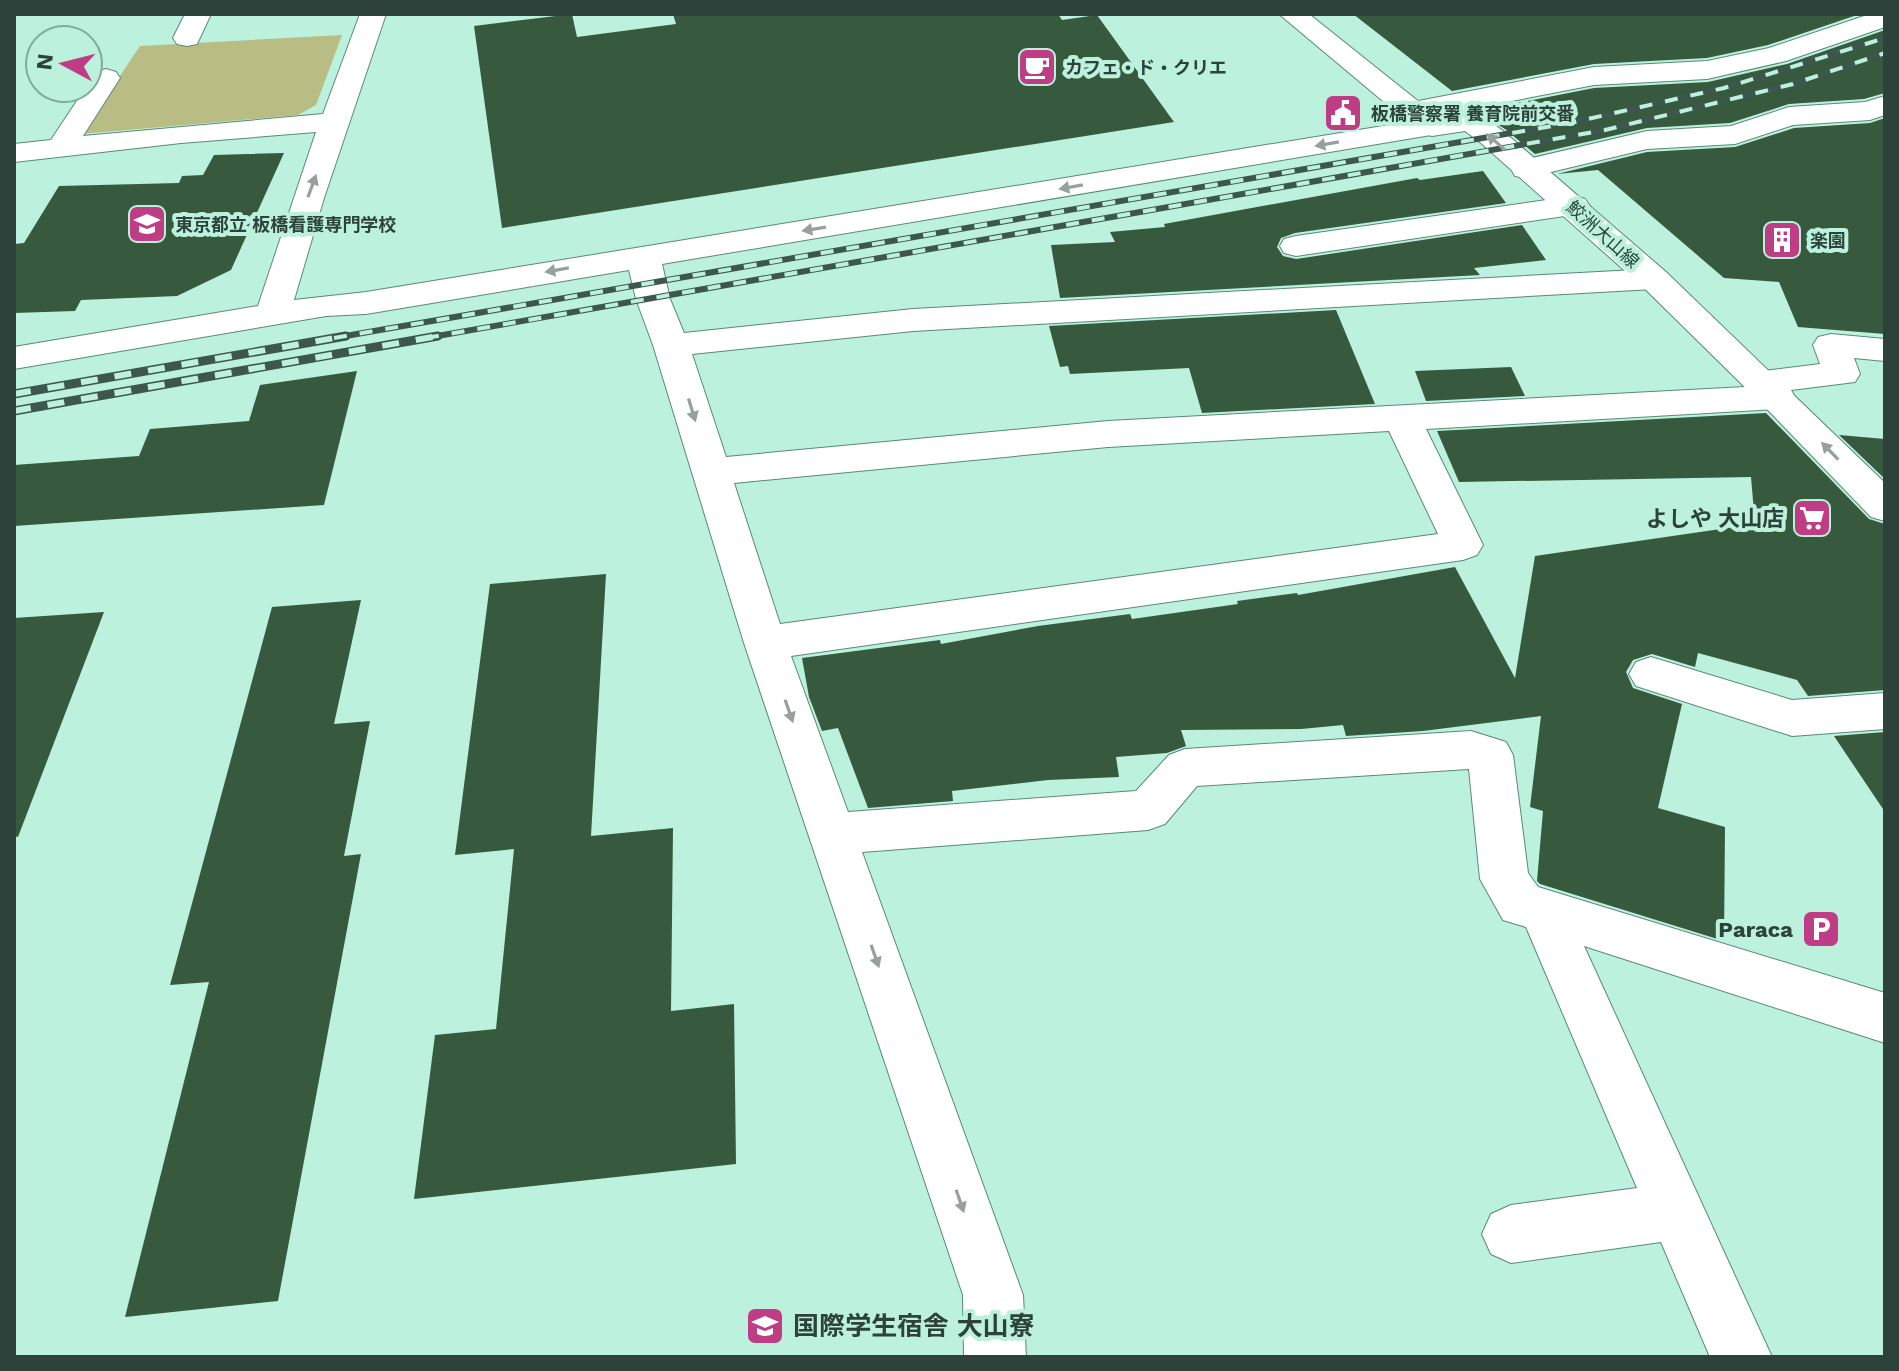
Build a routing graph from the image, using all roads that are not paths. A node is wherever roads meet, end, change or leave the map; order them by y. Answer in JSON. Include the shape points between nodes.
{"nodes":[{"id":1,"x":373,"y":14,"type":"edge"},
{"id":2,"x":1292,"y":14,"type":"edge"},
{"id":3,"x":1885,"y":18,"type":"edge"},
{"id":4,"x":106,"y":78,"type":"dead end"},
{"id":5,"x":1885,"y":105,"type":"edge"},
{"id":6,"x":1422,"y":119,"type":"junction"},
{"id":7,"x":335,"y":122,"type":"junction"},
{"id":8,"x":59,"y":150,"type":"junction"},
{"id":9,"x":14,"y":153,"type":"edge"},
{"id":10,"x":1526,"y":169,"type":"junction"},
{"id":11,"x":1574,"y":206,"type":"junction"},
{"id":12,"x":1296,"y":246,"type":"dead end"},
{"id":13,"x":643,"y":256,"type":"junction"},
{"id":14,"x":1654,"y":279,"type":"junction"},
{"id":15,"x":273,"y":314,"type":"junction"},
{"id":16,"x":671,"y":345,"type":"junction"},
{"id":17,"x":1885,"y":350,"type":"edge"},
{"id":18,"x":14,"y":358,"type":"edge"},
{"id":19,"x":1769,"y":389,"type":"junction"},
{"id":20,"x":1402,"y":418,"type":"junction"},
{"id":21,"x":711,"y":472,"type":"junction"},
{"id":22,"x":1885,"y":507,"type":"edge"},
{"id":23,"x":765,"y":643,"type":"junction"},
{"id":24,"x":1651,"y":674,"type":"dead end"},
{"id":25,"x":1885,"y":711,"type":"edge"},
{"id":26,"x":832,"y":834,"type":"junction"},
{"id":27,"x":1543,"y":910,"type":"junction"},
{"id":28,"x":1885,"y":1018,"type":"edge"},
{"id":29,"x":1676,"y":1211,"type":"junction"},
{"id":30,"x":1511,"y":1234,"type":"dead end"},
{"id":31,"x":995,"y":1357,"type":"edge"},
{"id":32,"x":1741,"y":1357,"type":"edge"}],
"edges":[{"from":1,"to":7,"type":"street"},
{"from":2,"to":6,"type":"street"},
{"from":3,"to":6,"type":"street","via":[[1776,55],[1707,70],[1594,76]]},
{"from":4,"to":8,"type":"street"},
{"from":5,"to":10,"type":"street","via":[[1870,111],[1789,116],[1735,135],[1647,140]]},
{"from":10,"to":6,"type":"street","name":"鮫洲大山線","one_way":true,"via":[[1471,121]]},
{"from":6,"to":13,"type":"street","one_way":true},
{"from":7,"to":8,"type":"street"},
{"from":15,"to":7,"type":"street","one_way":true},
{"from":8,"to":9,"type":"street"},
{"from":10,"to":11,"type":"street","name":"鮫洲大山線"},
{"from":11,"to":12,"type":"street"},
{"from":11,"to":14,"type":"street","name":"鮫洲大山線"},
{"from":13,"to":15,"type":"street","one_way":true},
{"from":13,"to":16,"type":"street"},
{"from":14,"to":16,"type":"street","via":[[913,320]]},
{"from":14,"to":19,"type":"street","name":"鮫洲大山線"},
{"from":15,"to":18,"type":"street"},
{"from":16,"to":21,"type":"street","one_way":true},
{"from":17,"to":19,"type":"street","via":[[1831,345],[1842,374]]},
{"from":19,"to":20,"type":"street"},
{"from":22,"to":19,"type":"street","name":"鮫洲大山線","one_way":true},
{"from":20,"to":21,"type":"street","via":[[1108,434]]},
{"from":20,"to":23,"type":"street","via":[[1463,545]]},
{"from":21,"to":23,"type":"street"},
{"from":23,"to":26,"type":"street","one_way":true},
{"from":24,"to":25,"type":"street","via":[[1792,718]]},
{"from":26,"to":27,"type":"street","via":[[1148,810],[1185,768],[1471,750],[1490,755],[1504,879],[1521,904]]},
{"from":26,"to":31,"type":"street","one_way":true,"via":[[993,1295]]},
{"from":27,"to":28,"type":"street"},
{"from":27,"to":29,"type":"street"},
{"from":29,"to":30,"type":"street"},
{"from":29,"to":32,"type":"street"}]}
